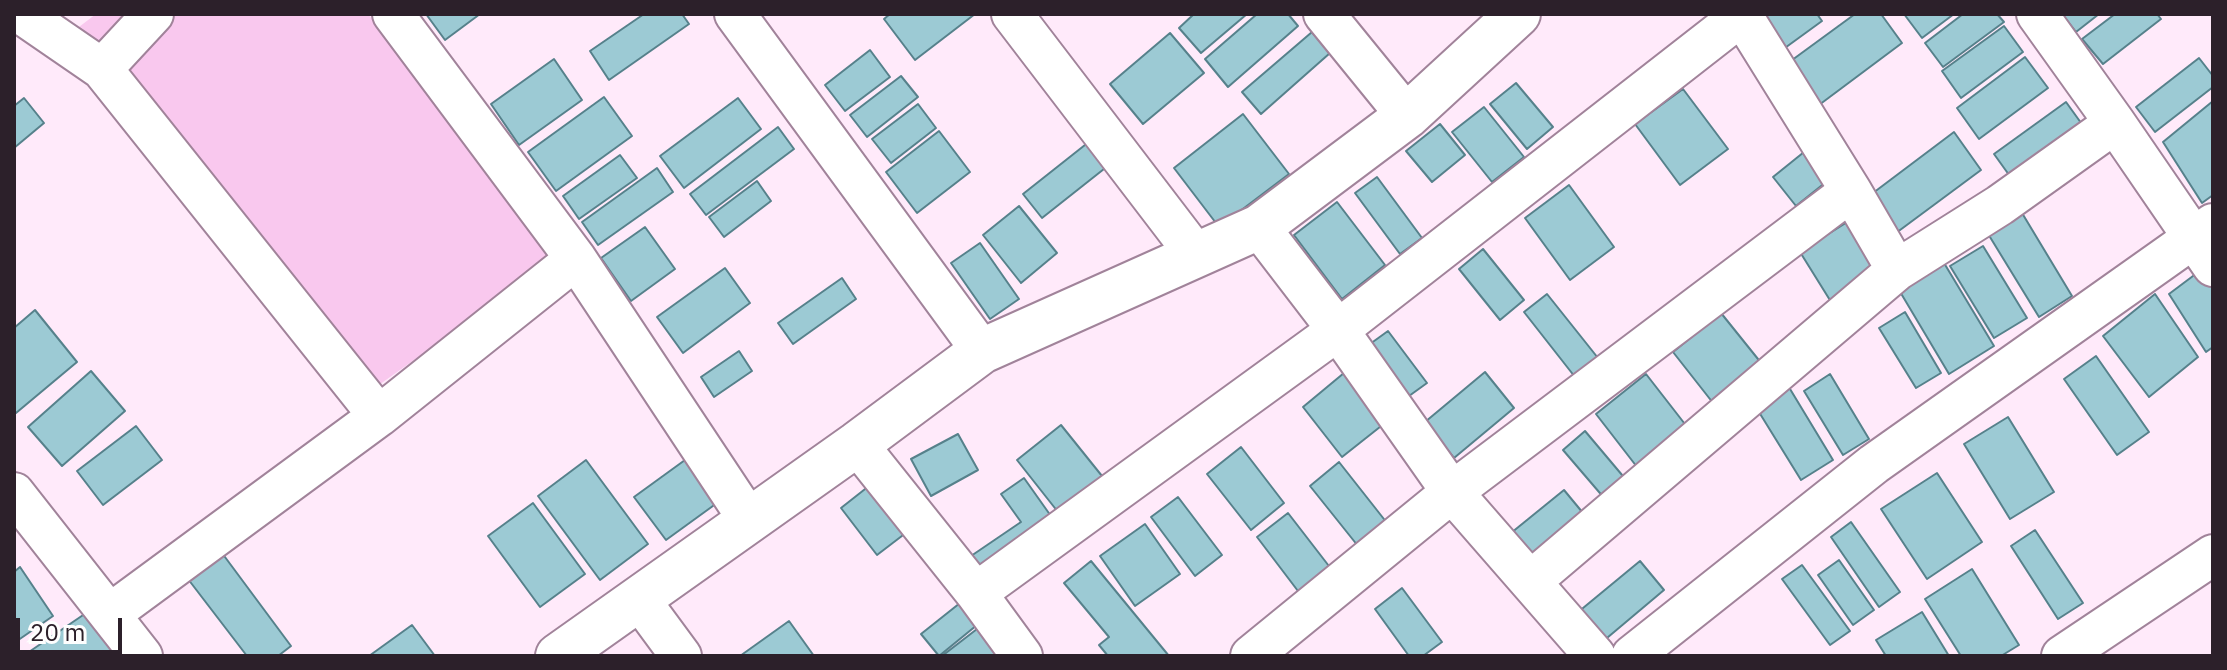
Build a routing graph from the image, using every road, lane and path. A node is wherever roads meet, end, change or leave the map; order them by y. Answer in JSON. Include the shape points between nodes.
{"nodes":[{"id":1,"x":22,"y":14,"type":"edge"},
{"id":2,"x":153,"y":14,"type":"edge"},
{"id":3,"x":393,"y":14,"type":"edge"},
{"id":4,"x":735,"y":14,"type":"edge"},
{"id":5,"x":1012,"y":14,"type":"edge"},
{"id":6,"x":1324,"y":14,"type":"edge"},
{"id":7,"x":1518,"y":14,"type":"edge"},
{"id":8,"x":2037,"y":14,"type":"edge"},
{"id":9,"x":1742,"y":15,"type":"edge"},
{"id":10,"x":102,"y":69,"type":"junction"},
{"id":11,"x":1407,"y":116,"type":"junction"},
{"id":12,"x":2115,"y":123,"type":"junction"},
{"id":13,"x":1851,"y":191,"type":"junction"},
{"id":14,"x":1259,"y":227,"type":"junction"},
{"id":15,"x":2206,"y":243,"type":"edge"},
{"id":16,"x":1197,"y":256,"type":"junction"},
{"id":17,"x":576,"y":259,"type":"junction"},
{"id":18,"x":1897,"y":270,"type":"junction"},
{"id":19,"x":1338,"y":330,"type":"junction"},
{"id":20,"x":982,"y":351,"type":"junction"},
{"id":21,"x":379,"y":416,"type":"junction"},
{"id":22,"x":857,"y":444,"type":"junction"},
{"id":23,"x":1452,"y":492,"type":"junction"},
{"id":24,"x":14,"y":493,"type":"edge"},
{"id":25,"x":749,"y":520,"type":"junction"},
{"id":26,"x":2213,"y":555,"type":"edge"},
{"id":27,"x":1531,"y":581,"type":"junction"},
{"id":28,"x":976,"y":593,"type":"junction"},
{"id":29,"x":639,"y":599,"type":"junction"},
{"id":30,"x":110,"y":614,"type":"junction"},
{"id":31,"x":142,"y":656,"type":"edge"},
{"id":32,"x":558,"y":656,"type":"edge"},
{"id":33,"x":681,"y":656,"type":"edge"},
{"id":34,"x":1022,"y":656,"type":"edge"},
{"id":35,"x":1251,"y":656,"type":"edge"},
{"id":36,"x":1595,"y":656,"type":"edge"},
{"id":37,"x":1632,"y":656,"type":"edge"},
{"id":38,"x":2062,"y":656,"type":"edge"}],
"edges":[{"from":1,"to":10,"type":"street"},
{"from":2,"to":10,"type":"street"},
{"from":3,"to":17,"type":"street"},
{"from":4,"to":20,"type":"street"},
{"from":5,"to":16,"type":"street"},
{"from":6,"to":11,"type":"street"},
{"from":7,"to":11,"type":"street"},
{"from":8,"to":12,"type":"street"},
{"from":9,"to":13,"type":"street"},
{"from":9,"to":19,"type":"street"},
{"from":10,"to":21,"type":"street"},
{"from":11,"to":14,"type":"street"},
{"from":12,"to":15,"type":"street"},
{"from":12,"to":18,"type":"street"},
{"from":13,"to":18,"type":"street"},
{"from":13,"to":23,"type":"street"},
{"from":14,"to":16,"type":"street"},
{"from":14,"to":19,"type":"street"},
{"from":15,"to":37,"type":"street","via":[[1874,464]]},
{"from":16,"to":20,"type":"street"},
{"from":17,"to":21,"type":"street"},
{"from":17,"to":25,"type":"street"},
{"from":18,"to":27,"type":"street"},
{"from":19,"to":23,"type":"street"},
{"from":19,"to":28,"type":"street"},
{"from":20,"to":22,"type":"street"},
{"from":21,"to":30,"type":"street"},
{"from":22,"to":25,"type":"street"},
{"from":22,"to":28,"type":"street"},
{"from":23,"to":27,"type":"street"},
{"from":23,"to":35,"type":"street"},
{"from":24,"to":30,"type":"street"},
{"from":25,"to":29,"type":"street"},
{"from":26,"to":38,"type":"street"},
{"from":27,"to":36,"type":"street"},
{"from":28,"to":34,"type":"street"},
{"from":29,"to":32,"type":"street"},
{"from":29,"to":33,"type":"street"},
{"from":30,"to":31,"type":"street"}]}
